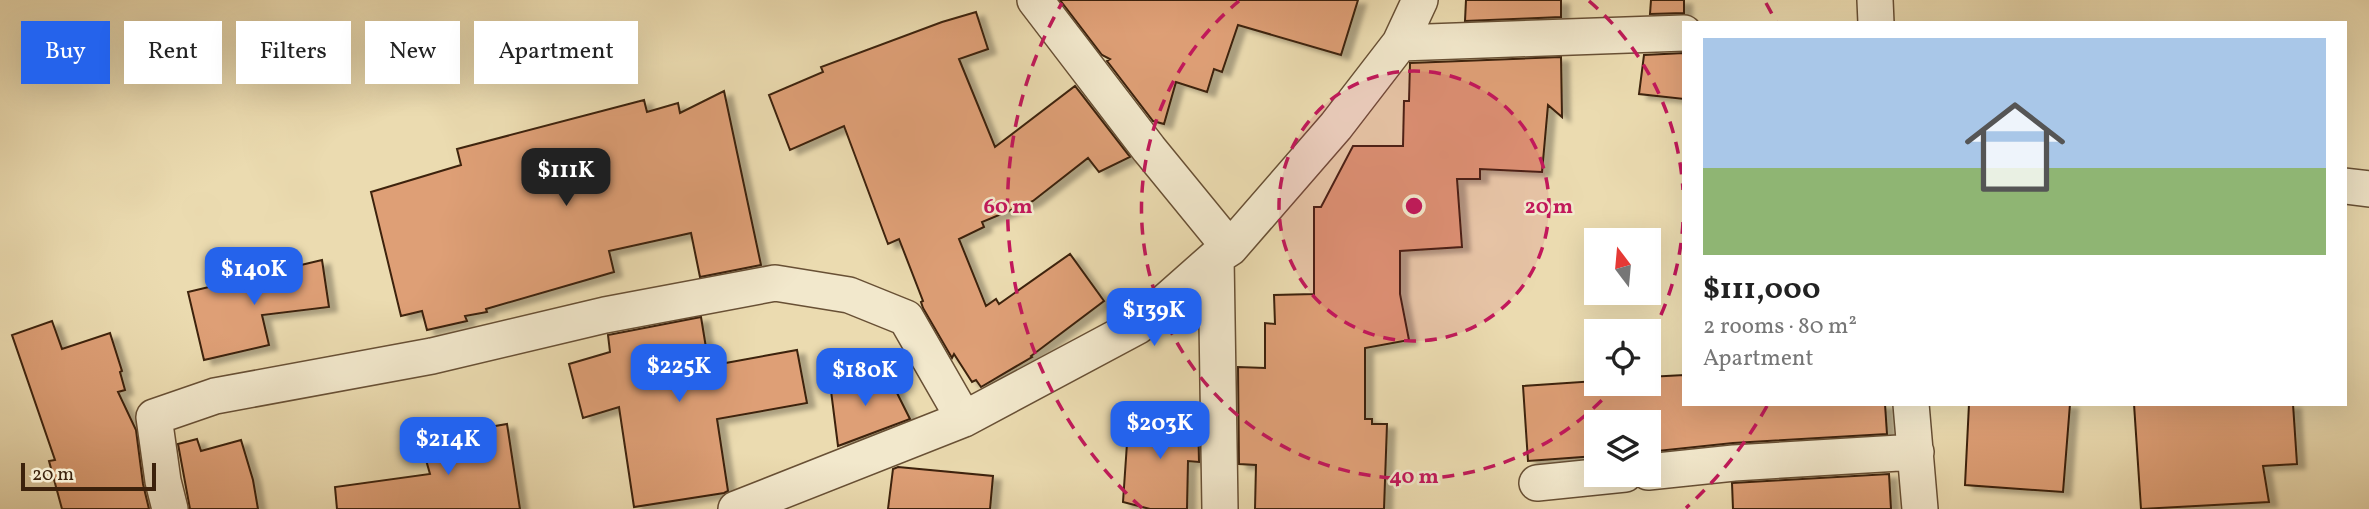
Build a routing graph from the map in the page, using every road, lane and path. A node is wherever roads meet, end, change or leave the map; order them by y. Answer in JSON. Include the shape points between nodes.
{"nodes":[{"id":1,"x":1035,"y":0,"type":"edge"},
{"id":2,"x":1420,"y":0,"type":"edge"},
{"id":3,"x":1875,"y":0,"type":"edge"},
{"id":4,"x":1876,"y":21,"type":"edge"},
{"id":5,"x":1682,"y":33,"type":"edge"},
{"id":6,"x":1400,"y":43,"type":"junction"},
{"id":7,"x":2347,"y":186,"type":"edge"},
{"id":8,"x":2369,"y":189,"type":"edge"},
{"id":9,"x":1223,"y":253,"type":"junction"},
{"id":10,"x":1911,"y":406,"type":"edge"},
{"id":11,"x":964,"y":419,"type":"junction"},
{"id":12,"x":1916,"y":452,"type":"junction"},
{"id":13,"x":1661,"y":471,"type":"edge"},
{"id":14,"x":1584,"y":478,"type":"edge"},
{"id":15,"x":1537,"y":483,"type":"dead end"},
{"id":16,"x":750,"y":507,"type":"edge"},
{"id":17,"x":170,"y":509,"type":"edge"},
{"id":18,"x":1220,"y":509,"type":"edge"},
{"id":19,"x":1920,"y":509,"type":"edge"}],
"edges":[{"from":1,"to":9,"type":"street"},
{"from":2,"to":6,"type":"street"},
{"from":3,"to":4,"type":"street"},
{"from":5,"to":6,"type":"street"},
{"from":6,"to":9,"type":"street","via":[[1336,126]]},
{"from":7,"to":8,"type":"street"},
{"from":9,"to":11,"type":"street","via":[[1138,326]]},
{"from":9,"to":18,"type":"street"},
{"from":10,"to":12,"type":"street"},
{"from":11,"to":16,"type":"street"},
{"from":11,"to":17,"type":"street","via":[[906,318],[849,295],[775,283],[605,315],[432,356],[215,396],[154,417]]},
{"from":12,"to":13,"type":"street"},
{"from":12,"to":19,"type":"street"},
{"from":14,"to":15,"type":"street"}]}
